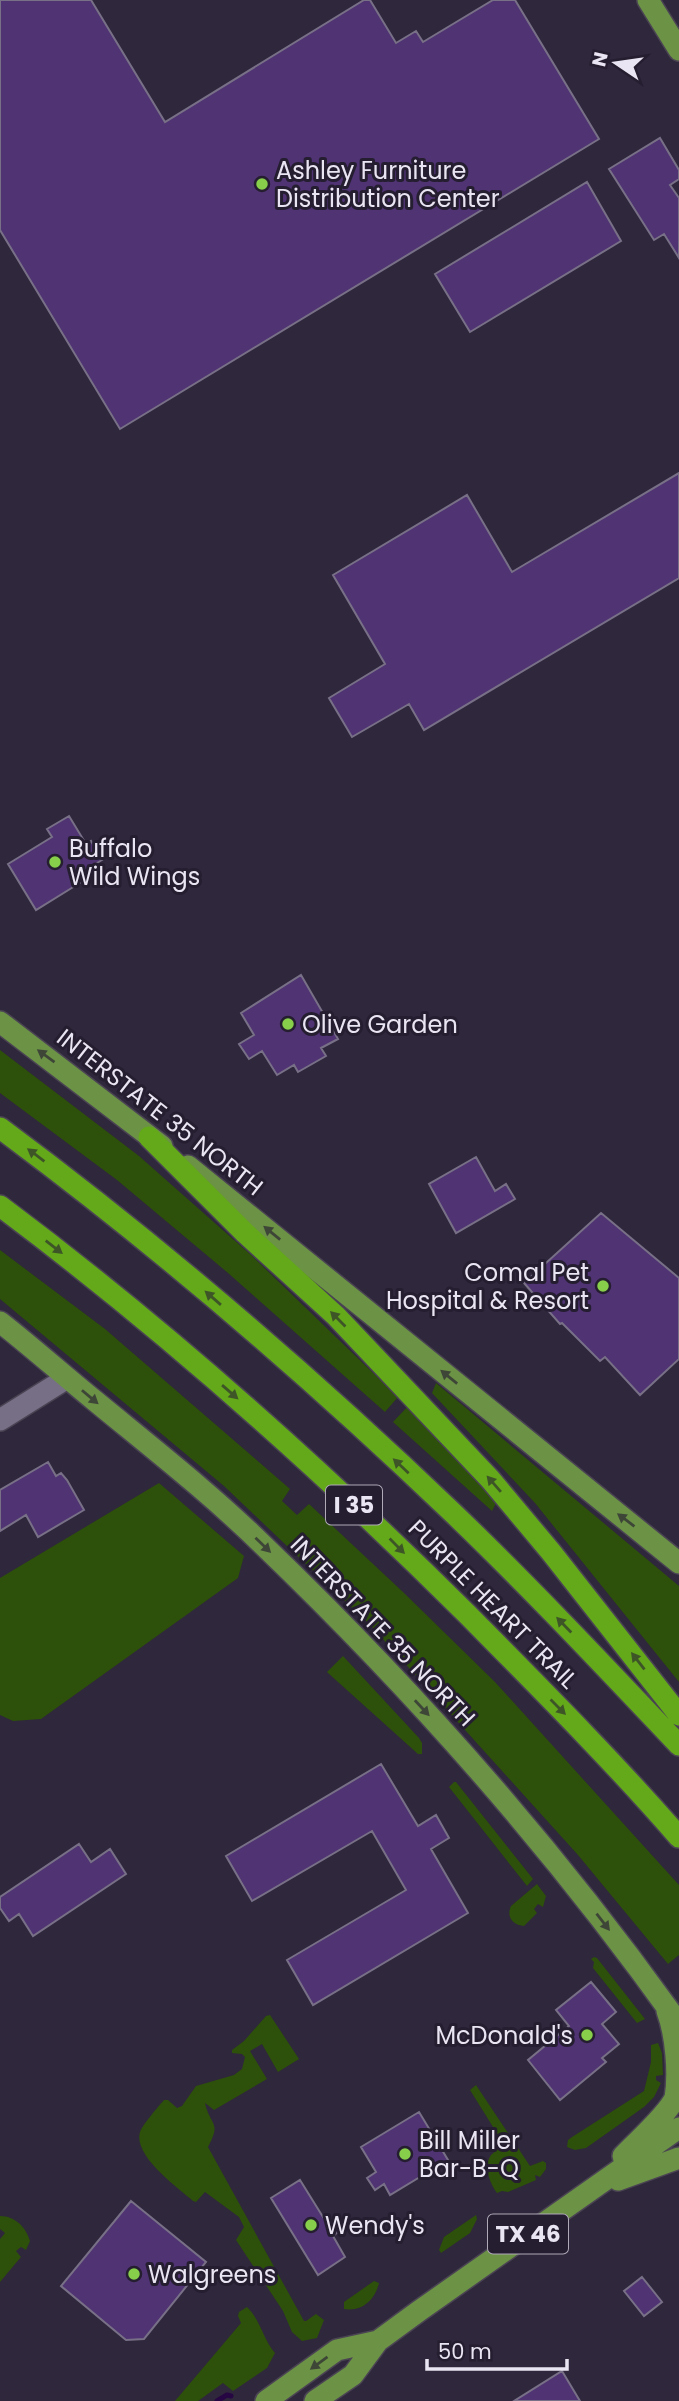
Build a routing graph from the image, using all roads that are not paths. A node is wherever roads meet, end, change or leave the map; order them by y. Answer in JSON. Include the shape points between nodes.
{"nodes":[{"id":1,"x":648,"y":0,"type":"edge"},
{"id":2,"x":679,"y":50,"type":"edge"},
{"id":3,"x":0,"y":1022,"type":"edge"},
{"id":4,"x":0,"y":1128,"type":"edge"},
{"id":5,"x":149,"y":1137,"type":"junction"},
{"id":6,"x":0,"y":1206,"type":"edge"},
{"id":7,"x":0,"y":1322,"type":"edge"},
{"id":8,"x":67,"y":1378,"type":"junction"},
{"id":9,"x":0,"y":1420,"type":"edge"},
{"id":10,"x":679,"y":1563,"type":"edge"},
{"id":11,"x":679,"y":1715,"type":"edge"},
{"id":12,"x":679,"y":1745,"type":"edge"},
{"id":13,"x":679,"y":1837,"type":"edge"},
{"id":14,"x":671,"y":2000,"type":"edge"},
{"id":15,"x":679,"y":2024,"type":"edge"},
{"id":16,"x":679,"y":2128,"type":"edge"},
{"id":17,"x":679,"y":2158,"type":"edge"},
{"id":18,"x":592,"y":2189,"type":"junction"},
{"id":19,"x":378,"y":2342,"type":"junction"},
{"id":20,"x":266,"y":2401,"type":"edge"},
{"id":21,"x":315,"y":2401,"type":"edge"}],
"edges":[{"from":1,"to":2,"type":"main road"},
{"from":5,"to":3,"type":"main road","name":"INTERSTATE 35 NORTH","one_way":true},
{"from":12,"to":4,"type":"highway","name":"PURPLE HEART TRAIL","number":"I 35","one_way":true,"via":[[452,1513],[319,1390],[199,1286]]},
{"from":10,"to":5,"type":"main road","name":"INTERSTATE 35 NORTH","one_way":true},
{"from":11,"to":5,"type":"highway","one_way":true,"via":[[490,1479],[336,1316]]},
{"from":6,"to":13,"type":"highway","name":"PURPLE HEART TRAIL","number":"I 35","one_way":true,"via":[[167,1338],[388,1536],[578,1727]]},
{"from":7,"to":8,"type":"main road","name":"INTERSTATE 35 NORTH"},
{"from":8,"to":9,"type":"street"},
{"from":8,"to":14,"type":"main road","name":"INTERSTATE 35 NORTH","one_way":true,"via":[[262,1544],[380,1662],[515,1811],[644,1974]]},
{"from":14,"to":15,"type":"main road","name":"INTERSTATE 35 NORTH"},
{"from":14,"to":18,"type":"main road","via":[[678,2051],[675,2098]]},
{"from":16,"to":18,"type":"main road","number":"TX 46"},
{"from":17,"to":18,"type":"main road"},
{"from":18,"to":19,"type":"main road","number":"TX 46"},
{"from":19,"to":20,"type":"main road","number":"TX 46","one_way":true,"via":[[337,2350]]},
{"from":19,"to":21,"type":"main road","number":"TX 46","via":[[353,2375]]}]}
